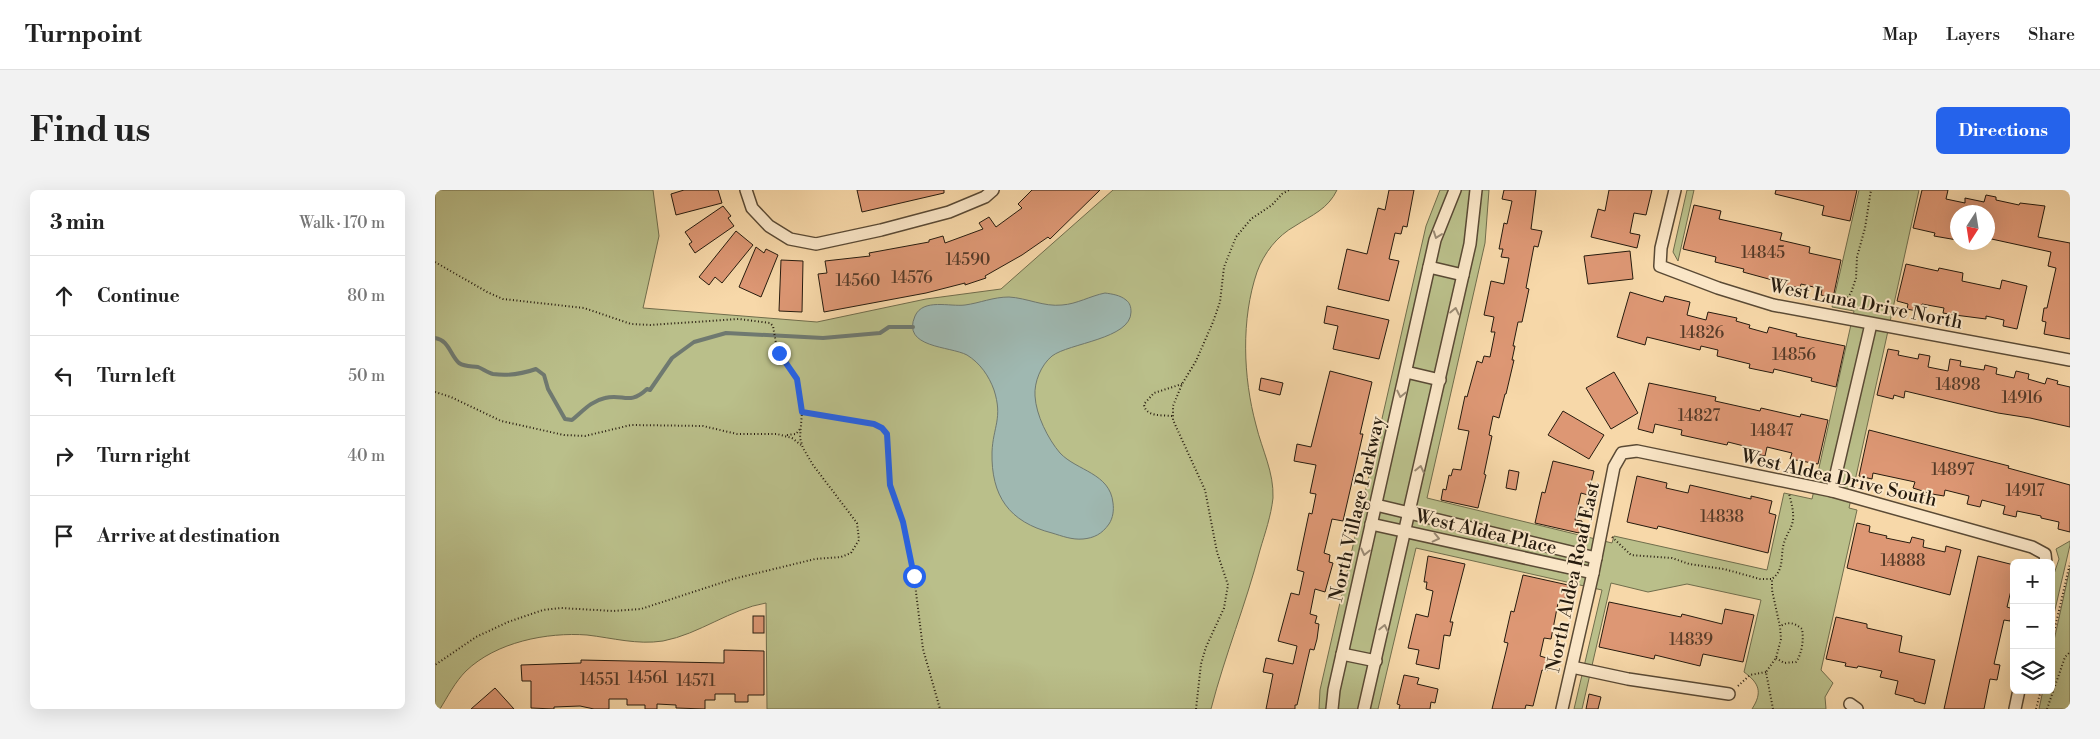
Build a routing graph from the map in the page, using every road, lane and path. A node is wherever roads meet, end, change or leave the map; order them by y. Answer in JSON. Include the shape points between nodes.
{"nodes":[{"id":1,"x":746,"y":190,"type":"edge"},
{"id":2,"x":993,"y":190,"type":"edge"},
{"id":3,"x":1289,"y":190,"type":"edge"},
{"id":4,"x":1455,"y":190,"type":"edge"},
{"id":5,"x":1476,"y":190,"type":"edge"},
{"id":6,"x":1675,"y":190,"type":"edge"},
{"id":7,"x":1871,"y":190,"type":"edge"},
{"id":8,"x":435,"y":262,"type":"edge"},
{"id":9,"x":1429,"y":267,"type":"junction"},
{"id":10,"x":1463,"y":275,"type":"junction"},
{"id":11,"x":1837,"y":318,"type":"junction"},
{"id":12,"x":1871,"y":324,"type":"junction"},
{"id":13,"x":2070,"y":360,"type":"edge"},
{"id":14,"x":1406,"y":372,"type":"junction"},
{"id":15,"x":1440,"y":380,"type":"junction"},
{"id":16,"x":1182,"y":384,"type":"junction"},
{"id":17,"x":435,"y":392,"type":"edge"},
{"id":18,"x":802,"y":412,"type":"junction"},
{"id":19,"x":1172,"y":416,"type":"junction"},
{"id":20,"x":801,"y":427,"type":"junction"},
{"id":21,"x":783,"y":435,"type":"junction"},
{"id":22,"x":803,"y":448,"type":"junction"},
{"id":23,"x":1622,"y":453,"type":"joint"},
{"id":24,"x":1791,"y":483,"type":"junction"},
{"id":25,"x":1833,"y":491,"type":"junction"},
{"id":26,"x":1376,"y":505,"type":"junction"},
{"id":27,"x":1410,"y":513,"type":"junction"},
{"id":28,"x":1371,"y":524,"type":"junction"},
{"id":29,"x":1405,"y":532,"type":"junction"},
{"id":30,"x":1601,"y":535,"type":"junction"},
{"id":31,"x":1596,"y":558,"type":"junction"},
{"id":32,"x":2045,"y":558,"type":"edge"},
{"id":33,"x":2070,"y":563,"type":"edge"},
{"id":34,"x":1593,"y":574,"type":"junction"},
{"id":35,"x":1772,"y":579,"type":"junction"},
{"id":36,"x":1780,"y":627,"type":"junction"},
{"id":37,"x":2055,"y":627,"type":"edge"},
{"id":38,"x":2070,"y":652,"type":"edge"},
{"id":39,"x":1342,"y":654,"type":"junction"},
{"id":40,"x":1776,"y":658,"type":"junction"},
{"id":41,"x":1376,"y":661,"type":"junction"},
{"id":42,"x":435,"y":665,"type":"edge"},
{"id":43,"x":1572,"y":667,"type":"junction"},
{"id":44,"x":1766,"y":672,"type":"junction"},
{"id":45,"x":1729,"y":694,"type":"joint"},
{"id":46,"x":2018,"y":694,"type":"edge"},
{"id":47,"x":2040,"y":694,"type":"edge"},
{"id":48,"x":940,"y":709,"type":"edge"},
{"id":49,"x":1197,"y":709,"type":"edge"},
{"id":50,"x":1332,"y":709,"type":"edge"},
{"id":51,"x":1364,"y":709,"type":"edge"},
{"id":52,"x":1562,"y":709,"type":"edge"},
{"id":53,"x":1773,"y":709,"type":"edge"},
{"id":54,"x":2015,"y":709,"type":"edge"},
{"id":55,"x":2036,"y":709,"type":"edge"},
{"id":56,"x":2047,"y":709,"type":"edge"}],
"edges":[{"from":1,"to":2,"type":"street","via":[[752,208],[769,226],[790,240],[816,244],[949,212],[985,197]]},
{"from":3,"to":16,"type":"path","via":[[1251,219],[1236,238],[1226,258],[1220,302],[1213,322]]},
{"from":4,"to":9,"type":"street","name":"North Village Parkway","one_way":true,"via":[[1435,240]]},
{"from":5,"to":10,"type":"street"},
{"from":6,"to":11,"type":"street","name":"West Luna Drive North","via":[[1661,248],[1660,266],[1773,305]]},
{"from":7,"to":11,"type":"path","via":[[1857,257],[1857,278]]},
{"from":8,"to":18,"type":"path","via":[[487,292],[511,300],[584,308],[638,325],[739,319],[772,324],[777,349],[797,379]]},
{"from":9,"to":10,"type":"street"},
{"from":9,"to":14,"type":"street","name":"North Village Parkway"},
{"from":15,"to":10,"type":"street","one_way":true},
{"from":11,"to":12,"type":"street","name":"West Luna Drive North"},
{"from":12,"to":13,"type":"street","name":"West Luna Drive North"},
{"from":12,"to":25,"type":"street"},
{"from":14,"to":15,"type":"street"},
{"from":14,"to":26,"type":"street","name":"North Village Parkway","one_way":true},
{"from":27,"to":15,"type":"street","one_way":true},
{"from":16,"to":19,"type":"path"},
{"from":16,"to":19,"type":"path","via":[[1154,393],[1144,404],[1148,413]]},
{"from":17,"to":21,"type":"path","via":[[501,421],[564,436],[585,436],[636,424],[703,426],[737,434]]},
{"from":18,"to":20,"type":"path"},
{"from":18,"to":48,"type":"path","via":[[874,424],[887,434],[890,485],[906,534],[923,649]]},
{"from":19,"to":49,"type":"path","via":[[1205,490],[1217,552],[1228,585],[1224,608],[1201,664]]},
{"from":20,"to":21,"type":"path","via":[[793,435]]},
{"from":20,"to":22,"type":"path"},
{"from":21,"to":22,"type":"path","via":[[798,441]]},
{"from":22,"to":42,"type":"path","via":[[857,523],[859,540],[851,553],[841,558],[815,559],[733,579],[641,609],[543,610],[476,637]]},
{"from":23,"to":24,"type":"street","name":"West Aldea Drive South","via":[[1637,451]]},
{"from":23,"to":30,"type":"street","name":"North Aldea Road East","via":[[1614,467]]},
{"from":24,"to":25,"type":"street","name":"West Aldea Drive South"},
{"from":24,"to":35,"type":"path","via":[[1792,525],[1783,545],[1781,568]]},
{"from":25,"to":32,"type":"street","name":"West Aldea Drive South","via":[[2032,547]]},
{"from":26,"to":27,"type":"street","name":"West Aldea Place"},
{"from":26,"to":28,"type":"street","name":"North Village Parkway"},
{"from":27,"to":29,"type":"street"},
{"from":27,"to":31,"type":"street","name":"West Aldea Place"},
{"from":28,"to":29,"type":"street","name":"West Aldea Place"},
{"from":28,"to":39,"type":"street","name":"North Village Parkway","one_way":true},
{"from":29,"to":34,"type":"street","name":"West Aldea Place","one_way":true},
{"from":41,"to":29,"type":"street","one_way":true},
{"from":30,"to":31,"type":"street","name":"North Aldea Road East"},
{"from":30,"to":35,"type":"path","via":[[1612,537],[1631,554],[1672,558]]},
{"from":31,"to":34,"type":"street","name":"North Aldea Road East"},
{"from":33,"to":37,"type":"path"},
{"from":34,"to":43,"type":"street","name":"North Aldea Road East"},
{"from":35,"to":36,"type":"path","via":[[1771,590]]},
{"from":36,"to":40,"type":"path","via":[[1781,639]]},
{"from":36,"to":40,"type":"path","via":[[1788,623],[1797,625],[1802,629],[1803,639],[1796,662],[1784,663]]},
{"from":38,"to":56,"type":"path","via":[[2065,656]]},
{"from":39,"to":41,"type":"street"},
{"from":39,"to":50,"type":"street","name":"North Village Parkway"},
{"from":40,"to":44,"type":"path"},
{"from":41,"to":51,"type":"street"},
{"from":43,"to":45,"type":"street"},
{"from":43,"to":52,"type":"street","name":"North Aldea Road East"},
{"from":44,"to":45,"type":"path","via":[[1750,675]]},
{"from":44,"to":53,"type":"path"},
{"from":46,"to":54,"type":"street"},
{"from":47,"to":55,"type":"path"}]}
